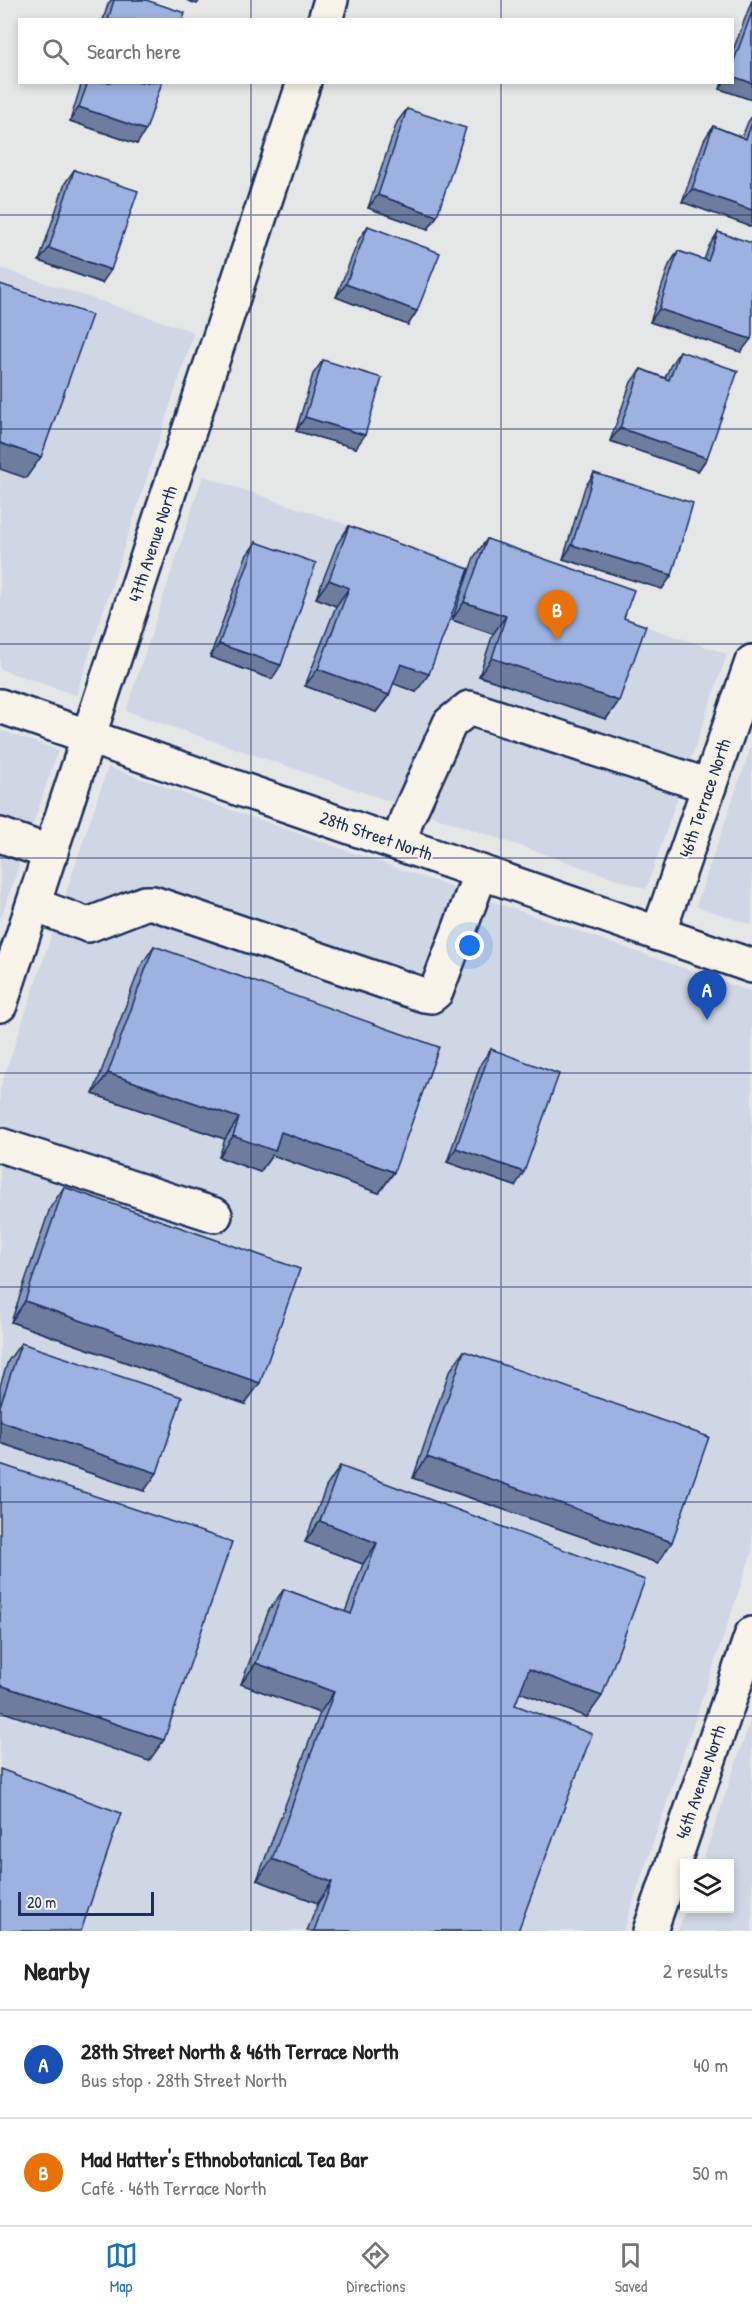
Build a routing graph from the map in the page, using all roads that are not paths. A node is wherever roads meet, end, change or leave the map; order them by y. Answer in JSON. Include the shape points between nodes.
{"nodes":[{"id":1,"x":331,"y":0,"type":"edge"},
{"id":2,"x":326,"y":18,"type":"edge"},
{"id":3,"x":303,"y":84,"type":"edge"},
{"id":4,"x":752,"y":662,"type":"edge"},
{"id":5,"x":0,"y":706,"type":"edge"},
{"id":6,"x":90,"y":736,"type":"junction"},
{"id":7,"x":709,"y":786,"type":"junction"},
{"id":8,"x":0,"y":835,"type":"edge"},
{"id":9,"x":399,"y":844,"type":"junction"},
{"id":10,"x":51,"y":853,"type":"junction"},
{"id":11,"x":481,"y":872,"type":"junction"},
{"id":12,"x":34,"y":905,"type":"junction"},
{"id":13,"x":658,"y":934,"type":"junction"},
{"id":14,"x":752,"y":966,"type":"edge"},
{"id":15,"x":0,"y":1005,"type":"edge"},
{"id":16,"x":0,"y":1145,"type":"edge"},
{"id":17,"x":215,"y":1215,"type":"dead end"},
{"id":18,"x":752,"y":1634,"type":"edge"},
{"id":19,"x":650,"y":1931,"type":"edge"}],
"edges":[{"from":1,"to":2,"type":"street"},
{"from":3,"to":6,"type":"street","name":"47th Avenue North"},
{"from":4,"to":7,"type":"street","name":"46th Terrace North"},
{"from":5,"to":6,"type":"street","name":"28th Street North"},
{"from":6,"to":9,"type":"street","name":"28th Street North"},
{"from":6,"to":10,"type":"street","name":"47th Avenue North"},
{"from":7,"to":9,"type":"street","via":[[470,708],[450,723]]},
{"from":7,"to":13,"type":"street","name":"46th Terrace North"},
{"from":8,"to":10,"type":"street"},
{"from":9,"to":11,"type":"street","name":"28th Street North"},
{"from":10,"to":12,"type":"street","name":"47th Avenue North"},
{"from":11,"to":12,"type":"street","via":[[432,996],[153,903],[88,925]]},
{"from":11,"to":13,"type":"street","name":"28th Street North"},
{"from":12,"to":15,"type":"street","name":"47th Avenue North"},
{"from":13,"to":14,"type":"street","name":"28th Street North"},
{"from":16,"to":17,"type":"street"},
{"from":18,"to":19,"type":"street","name":"46th Avenue North"}]}
